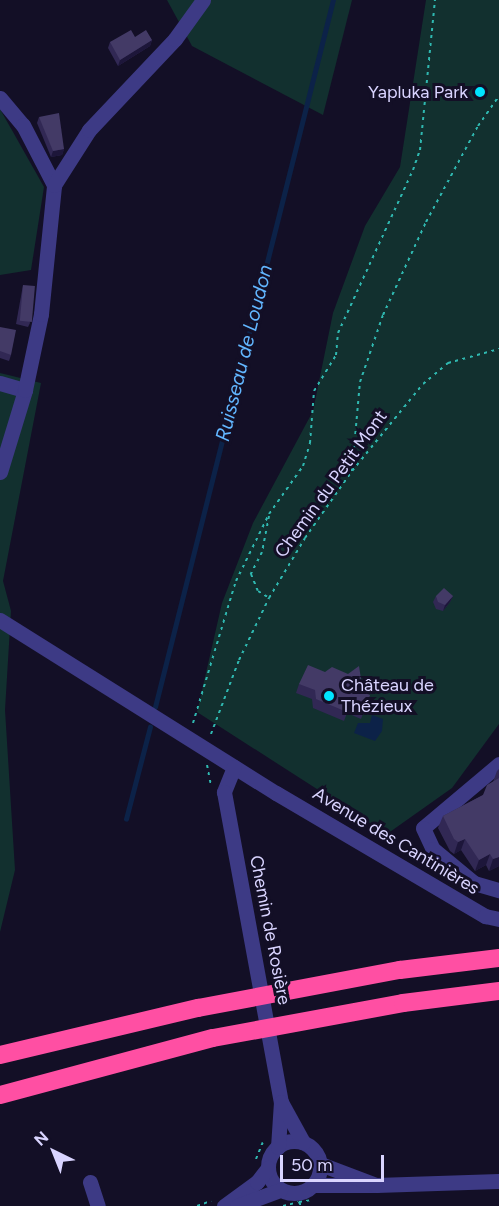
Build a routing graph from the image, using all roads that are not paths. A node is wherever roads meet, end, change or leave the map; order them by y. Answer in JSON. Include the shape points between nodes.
{"nodes":[{"id":1,"x":203,"y":0,"type":"edge"},
{"id":2,"x":0,"y":98,"type":"edge"},
{"id":3,"x":54,"y":185,"type":"junction"},
{"id":4,"x":0,"y":383,"type":"edge"},
{"id":5,"x":25,"y":390,"type":"junction"},
{"id":6,"x":0,"y":472,"type":"edge"},
{"id":7,"x":0,"y":620,"type":"edge"},
{"id":8,"x":499,"y":764,"type":"edge"},
{"id":9,"x":234,"y":767,"type":"junction"},
{"id":10,"x":499,"y":890,"type":"edge"},
{"id":11,"x":499,"y":919,"type":"edge"},
{"id":12,"x":499,"y":958,"type":"edge"},
{"id":13,"x":499,"y":991,"type":"edge"},
{"id":14,"x":0,"y":1055,"type":"edge"},
{"id":15,"x":0,"y":1095,"type":"edge"},
{"id":16,"x":281,"y":1102,"type":"junction"},
{"id":17,"x":303,"y":1143,"type":"junction"},
{"id":18,"x":278,"y":1147,"type":"junction"},
{"id":19,"x":320,"y":1164,"type":"junction"},
{"id":20,"x":260,"y":1167,"type":"junction"},
{"id":21,"x":499,"y":1181,"type":"edge"},
{"id":22,"x":90,"y":1182,"type":"dead end"},
{"id":23,"x":314,"y":1185,"type":"junction"},
{"id":24,"x":376,"y":1185,"type":"junction"},
{"id":25,"x":280,"y":1190,"type":"junction"},
{"id":26,"x":222,"y":1201,"type":"edge"},
{"id":27,"x":98,"y":1206,"type":"edge"},
{"id":28,"x":237,"y":1206,"type":"edge"}],
"edges":[{"from":1,"to":3,"type":"street","via":[[175,39],[89,130]]},
{"from":2,"to":3,"type":"street","via":[[23,125]]},
{"from":3,"to":5,"type":"street","via":[[40,314]]},
{"from":4,"to":5,"type":"street"},
{"from":5,"to":6,"type":"street"},
{"from":7,"to":9,"type":"street"},
{"from":8,"to":10,"type":"street","via":[[423,828],[433,849],[474,883]]},
{"from":9,"to":11,"type":"street","name":"Avenue des Cantinières","via":[[486,916]]},
{"from":9,"to":16,"type":"street","name":"Chemin de Rosière","via":[[224,792]]},
{"from":12,"to":14,"type":"highway","via":[[400,970],[198,1008]]},
{"from":13,"to":15,"type":"highway","via":[[403,1003],[213,1038]]},
{"from":16,"to":17,"type":"street","name":"Chemin de Rosière"},
{"from":16,"to":18,"type":"street","name":"Chemin de Rosière"},
{"from":17,"to":18,"type":"street","via":[[286,1142]]},
{"from":17,"to":19,"type":"street","via":[[315,1151]]},
{"from":18,"to":20,"type":"street"},
{"from":19,"to":23,"type":"street"},
{"from":19,"to":24,"type":"street"},
{"from":20,"to":25,"type":"street"},
{"from":20,"to":26,"type":"street","via":[[257,1182]]},
{"from":21,"to":24,"type":"street"},
{"from":22,"to":27,"type":"street"},
{"from":23,"to":24,"type":"street"},
{"from":23,"to":25,"type":"street","via":[[294,1194]]},
{"from":25,"to":28,"type":"street"}]}
